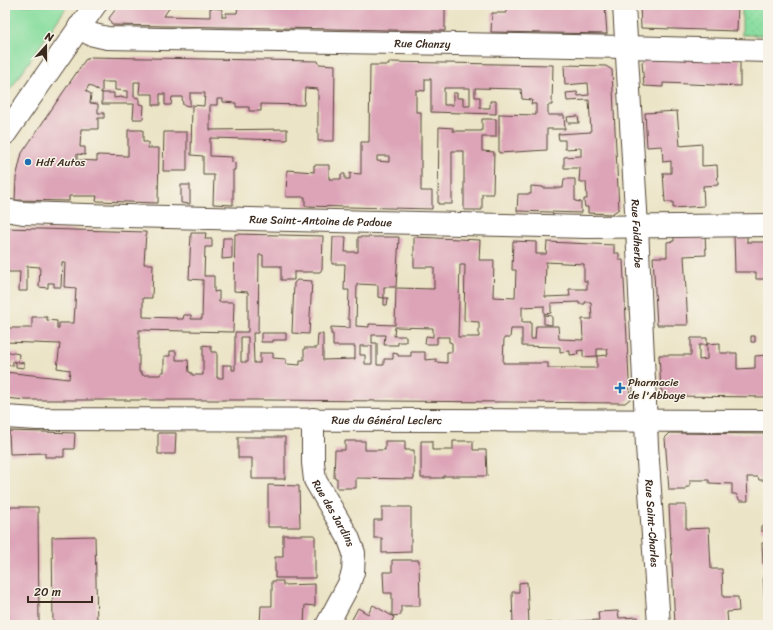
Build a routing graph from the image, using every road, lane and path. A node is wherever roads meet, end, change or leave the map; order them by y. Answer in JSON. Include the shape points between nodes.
{"nodes":[{"id":1,"x":95,"y":5,"type":"edge"},
{"id":2,"x":624,"y":5,"type":"edge"},
{"id":3,"x":79,"y":27,"type":"junction"},
{"id":4,"x":628,"y":47,"type":"junction"},
{"id":5,"x":768,"y":51,"type":"edge"},
{"id":6,"x":5,"y":134,"type":"edge"},
{"id":7,"x":5,"y":210,"type":"edge"},
{"id":8,"x":768,"y":224,"type":"edge"},
{"id":9,"x":637,"y":227,"type":"junction"},
{"id":10,"x":5,"y":417,"type":"edge"},
{"id":11,"x":313,"y":419,"type":"junction"},
{"id":12,"x":646,"y":421,"type":"junction"},
{"id":13,"x":768,"y":421,"type":"edge"},
{"id":14,"x":327,"y":625,"type":"edge"},
{"id":15,"x":659,"y":625,"type":"edge"}],
"edges":[{"from":1,"to":3,"type":"street"},
{"from":2,"to":4,"type":"street","name":"Rue Faidherbe"},
{"from":3,"to":4,"type":"street","name":"Rue Chanzy","via":[[90,34],[107,38]]},
{"from":3,"to":6,"type":"street"},
{"from":4,"to":5,"type":"street","name":"Rue Chanzy"},
{"from":4,"to":9,"type":"street","name":"Rue Faidherbe"},
{"from":7,"to":9,"type":"street","name":"Rue Saint-Antoine de Padoue","via":[[85,215]]},
{"from":8,"to":9,"type":"street","name":"Rue Saint-Antoine de Padoue"},
{"from":9,"to":12,"type":"street","name":"Rue Faidherbe"},
{"from":10,"to":11,"type":"street","name":"Rue du Général Leclerc"},
{"from":11,"to":12,"type":"street","name":"Rue du Général Leclerc"},
{"from":11,"to":14,"type":"street","name":"Rue des Jardins","via":[[315,480],[348,537],[354,553],[349,584]]},
{"from":12,"to":13,"type":"street","name":"Rue du Général Leclerc"},
{"from":12,"to":15,"type":"street","name":"Rue Saint-Charles"}]}
